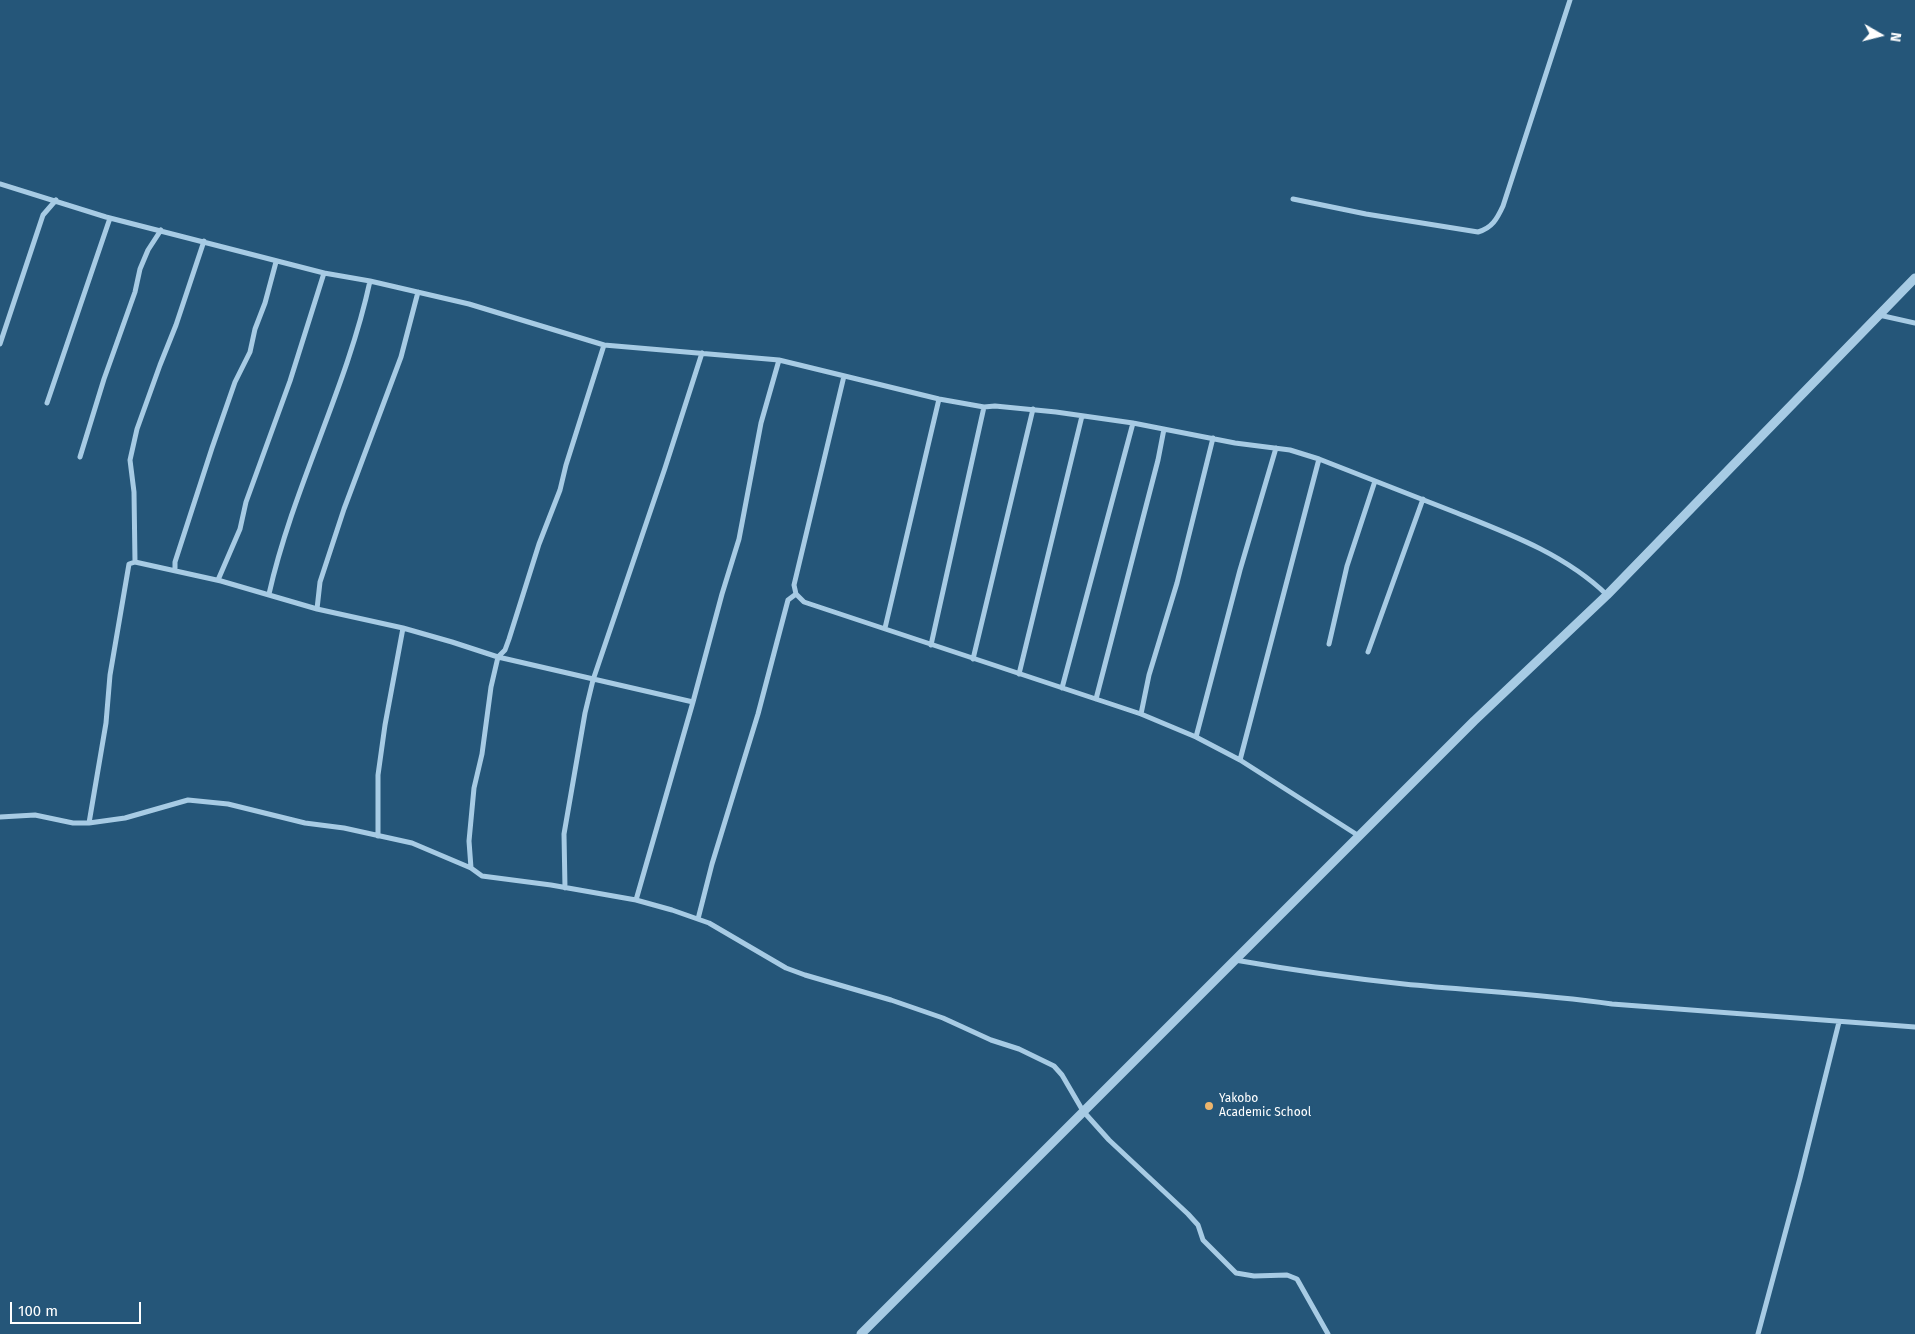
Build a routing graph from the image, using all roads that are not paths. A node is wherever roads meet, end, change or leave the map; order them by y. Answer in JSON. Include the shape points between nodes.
{"nodes":[{"id":1,"x":1570,"y":0,"type":"edge"},
{"id":2,"x":0,"y":184,"type":"edge"},
{"id":3,"x":1293,"y":199,"type":"dead end"},
{"id":4,"x":56,"y":200,"type":"junction"},
{"id":5,"x":110,"y":218,"type":"junction"},
{"id":6,"x":161,"y":230,"type":"junction"},
{"id":7,"x":204,"y":241,"type":"junction"},
{"id":8,"x":276,"y":262,"type":"junction"},
{"id":9,"x":324,"y":273,"type":"junction"},
{"id":10,"x":1915,"y":278,"type":"edge"},
{"id":11,"x":370,"y":281,"type":"junction"},
{"id":12,"x":418,"y":292,"type":"junction"},
{"id":13,"x":1879,"y":315,"type":"junction"},
{"id":14,"x":1915,"y":323,"type":"edge"},
{"id":15,"x":0,"y":344,"type":"edge"},
{"id":16,"x":604,"y":344,"type":"junction"},
{"id":17,"x":702,"y":353,"type":"junction"},
{"id":18,"x":779,"y":360,"type":"junction"},
{"id":19,"x":844,"y":376,"type":"junction"},
{"id":20,"x":940,"y":399,"type":"junction"},
{"id":21,"x":47,"y":403,"type":"dead end"},
{"id":22,"x":984,"y":407,"type":"junction"},
{"id":23,"x":1033,"y":409,"type":"junction"},
{"id":24,"x":1082,"y":416,"type":"junction"},
{"id":25,"x":1133,"y":423,"type":"junction"},
{"id":26,"x":1164,"y":429,"type":"junction"},
{"id":27,"x":1212,"y":438,"type":"junction"},
{"id":28,"x":1276,"y":448,"type":"junction"},
{"id":29,"x":80,"y":457,"type":"dead end"},
{"id":30,"x":1319,"y":459,"type":"junction"},
{"id":31,"x":1375,"y":481,"type":"junction"},
{"id":32,"x":1423,"y":500,"type":"junction"},
{"id":33,"x":135,"y":562,"type":"junction"},
{"id":34,"x":175,"y":570,"type":"junction"},
{"id":35,"x":218,"y":580,"type":"junction"},
{"id":36,"x":269,"y":594,"type":"junction"},
{"id":37,"x":796,"y":594,"type":"junction"},
{"id":38,"x":1607,"y":595,"type":"junction"},
{"id":39,"x":317,"y":609,"type":"junction"},
{"id":40,"x":402,"y":628,"type":"junction"},
{"id":41,"x":885,"y":628,"type":"junction"},
{"id":42,"x":931,"y":644,"type":"junction"},
{"id":43,"x":1330,"y":644,"type":"dead end"},
{"id":44,"x":1368,"y":652,"type":"dead end"},
{"id":45,"x":498,"y":657,"type":"junction"},
{"id":46,"x":974,"y":659,"type":"junction"},
{"id":47,"x":1020,"y":674,"type":"junction"},
{"id":48,"x":593,"y":680,"type":"junction"},
{"id":49,"x":1062,"y":688,"type":"junction"},
{"id":50,"x":1096,"y":699,"type":"junction"},
{"id":51,"x":693,"y":702,"type":"junction"},
{"id":52,"x":1141,"y":714,"type":"junction"},
{"id":53,"x":1196,"y":737,"type":"junction"},
{"id":54,"x":1240,"y":760,"type":"junction"},
{"id":55,"x":0,"y":816,"type":"edge"},
{"id":56,"x":89,"y":823,"type":"junction"},
{"id":57,"x":378,"y":836,"type":"junction"},
{"id":58,"x":1360,"y":836,"type":"junction"},
{"id":59,"x":471,"y":868,"type":"junction"},
{"id":60,"x":565,"y":888,"type":"junction"},
{"id":61,"x":636,"y":900,"type":"junction"},
{"id":62,"x":698,"y":919,"type":"junction"},
{"id":63,"x":1235,"y":960,"type":"junction"},
{"id":64,"x":1839,"y":1022,"type":"junction"},
{"id":65,"x":1915,"y":1027,"type":"edge"},
{"id":66,"x":1083,"y":1111,"type":"junction"},
{"id":67,"x":861,"y":1334,"type":"edge"},
{"id":68,"x":1328,"y":1334,"type":"edge"},
{"id":69,"x":1758,"y":1334,"type":"edge"}],
"edges":[{"from":1,"to":3,"type":"street","via":[[1503,206],[1488,230],[1478,232]]},
{"from":2,"to":4,"type":"street"},
{"from":4,"to":5,"type":"street"},
{"from":4,"to":15,"type":"street","via":[[43,215]]},
{"from":5,"to":6,"type":"street"},
{"from":5,"to":21,"type":"street"},
{"from":6,"to":7,"type":"street"},
{"from":6,"to":29,"type":"street","via":[[140,269]]},
{"from":7,"to":8,"type":"street"},
{"from":7,"to":33,"type":"street","via":[[133,444],[130,460]]},
{"from":8,"to":9,"type":"street"},
{"from":8,"to":34,"type":"street","via":[[250,352],[235,382],[212,448]]},
{"from":9,"to":11,"type":"street"},
{"from":9,"to":35,"type":"street","via":[[290,381],[246,502],[240,529]]},
{"from":10,"to":13,"type":"street"},
{"from":11,"to":12,"type":"street"},
{"from":11,"to":36,"type":"street","via":[[364,312],[277,558]]},
{"from":12,"to":16,"type":"street"},
{"from":12,"to":39,"type":"street","via":[[401,357],[320,582]]},
{"from":13,"to":14,"type":"street"},
{"from":13,"to":38,"type":"street"},
{"from":16,"to":17,"type":"street"},
{"from":16,"to":45,"type":"street","via":[[560,490],[505,650]]},
{"from":17,"to":18,"type":"street"},
{"from":17,"to":48,"type":"street"},
{"from":18,"to":19,"type":"street"},
{"from":18,"to":51,"type":"street","via":[[761,423],[739,539]]},
{"from":19,"to":20,"type":"street"},
{"from":19,"to":37,"type":"street","via":[[794,585]]},
{"from":20,"to":22,"type":"street"},
{"from":20,"to":41,"type":"street"},
{"from":22,"to":23,"type":"street"},
{"from":22,"to":42,"type":"street"},
{"from":23,"to":24,"type":"street"},
{"from":23,"to":46,"type":"street"},
{"from":24,"to":25,"type":"street"},
{"from":24,"to":47,"type":"street"},
{"from":25,"to":26,"type":"street"},
{"from":25,"to":49,"type":"street"},
{"from":26,"to":27,"type":"street"},
{"from":26,"to":50,"type":"street"},
{"from":27,"to":28,"type":"street"},
{"from":27,"to":52,"type":"street","via":[[1178,583],[1149,675]]},
{"from":28,"to":30,"type":"street"},
{"from":28,"to":53,"type":"street"},
{"from":30,"to":31,"type":"street"},
{"from":30,"to":54,"type":"street"},
{"from":31,"to":32,"type":"street"},
{"from":31,"to":43,"type":"street","via":[[1347,566]]},
{"from":32,"to":38,"type":"street","via":[[1501,530],[1551,554]]},
{"from":32,"to":44,"type":"street"},
{"from":33,"to":34,"type":"street"},
{"from":33,"to":56,"type":"street","via":[[129,564]]},
{"from":34,"to":35,"type":"street"},
{"from":35,"to":36,"type":"street"},
{"from":36,"to":39,"type":"street"},
{"from":37,"to":41,"type":"street","via":[[804,602]]},
{"from":37,"to":62,"type":"street","via":[[788,600]]},
{"from":38,"to":58,"type":"street","via":[[1474,721]]},
{"from":39,"to":40,"type":"street"},
{"from":40,"to":45,"type":"street"},
{"from":40,"to":57,"type":"street","via":[[378,775]]},
{"from":41,"to":42,"type":"street"},
{"from":42,"to":46,"type":"street"},
{"from":45,"to":48,"type":"street"},
{"from":45,"to":59,"type":"street","via":[[474,788],[469,841]]},
{"from":46,"to":47,"type":"street"},
{"from":47,"to":49,"type":"street"},
{"from":48,"to":51,"type":"street"},
{"from":48,"to":60,"type":"street","via":[[564,834]]},
{"from":49,"to":50,"type":"street"},
{"from":50,"to":52,"type":"street"},
{"from":51,"to":61,"type":"street"},
{"from":52,"to":53,"type":"street"},
{"from":53,"to":54,"type":"street"},
{"from":54,"to":58,"type":"street"},
{"from":55,"to":56,"type":"street","via":[[35,815]]},
{"from":56,"to":57,"type":"street","via":[[125,818],[181,801],[195,800]]},
{"from":57,"to":59,"type":"street","via":[[412,843]]},
{"from":58,"to":63,"type":"street"},
{"from":59,"to":60,"type":"street","via":[[482,876]]},
{"from":60,"to":61,"type":"street"},
{"from":61,"to":62,"type":"street"},
{"from":62,"to":66,"type":"street","via":[[799,973],[891,1000],[943,1018],[991,1040],[1020,1048],[1054,1066]]},
{"from":63,"to":64,"type":"street","via":[[1320,975],[1412,985]]},
{"from":63,"to":66,"type":"street"},
{"from":64,"to":65,"type":"street"},
{"from":64,"to":69,"type":"street"},
{"from":66,"to":67,"type":"street"},
{"from":66,"to":68,"type":"street","via":[[1188,1214],[1198,1225],[1203,1240],[1236,1273],[1287,1275],[1297,1279]]}]}
